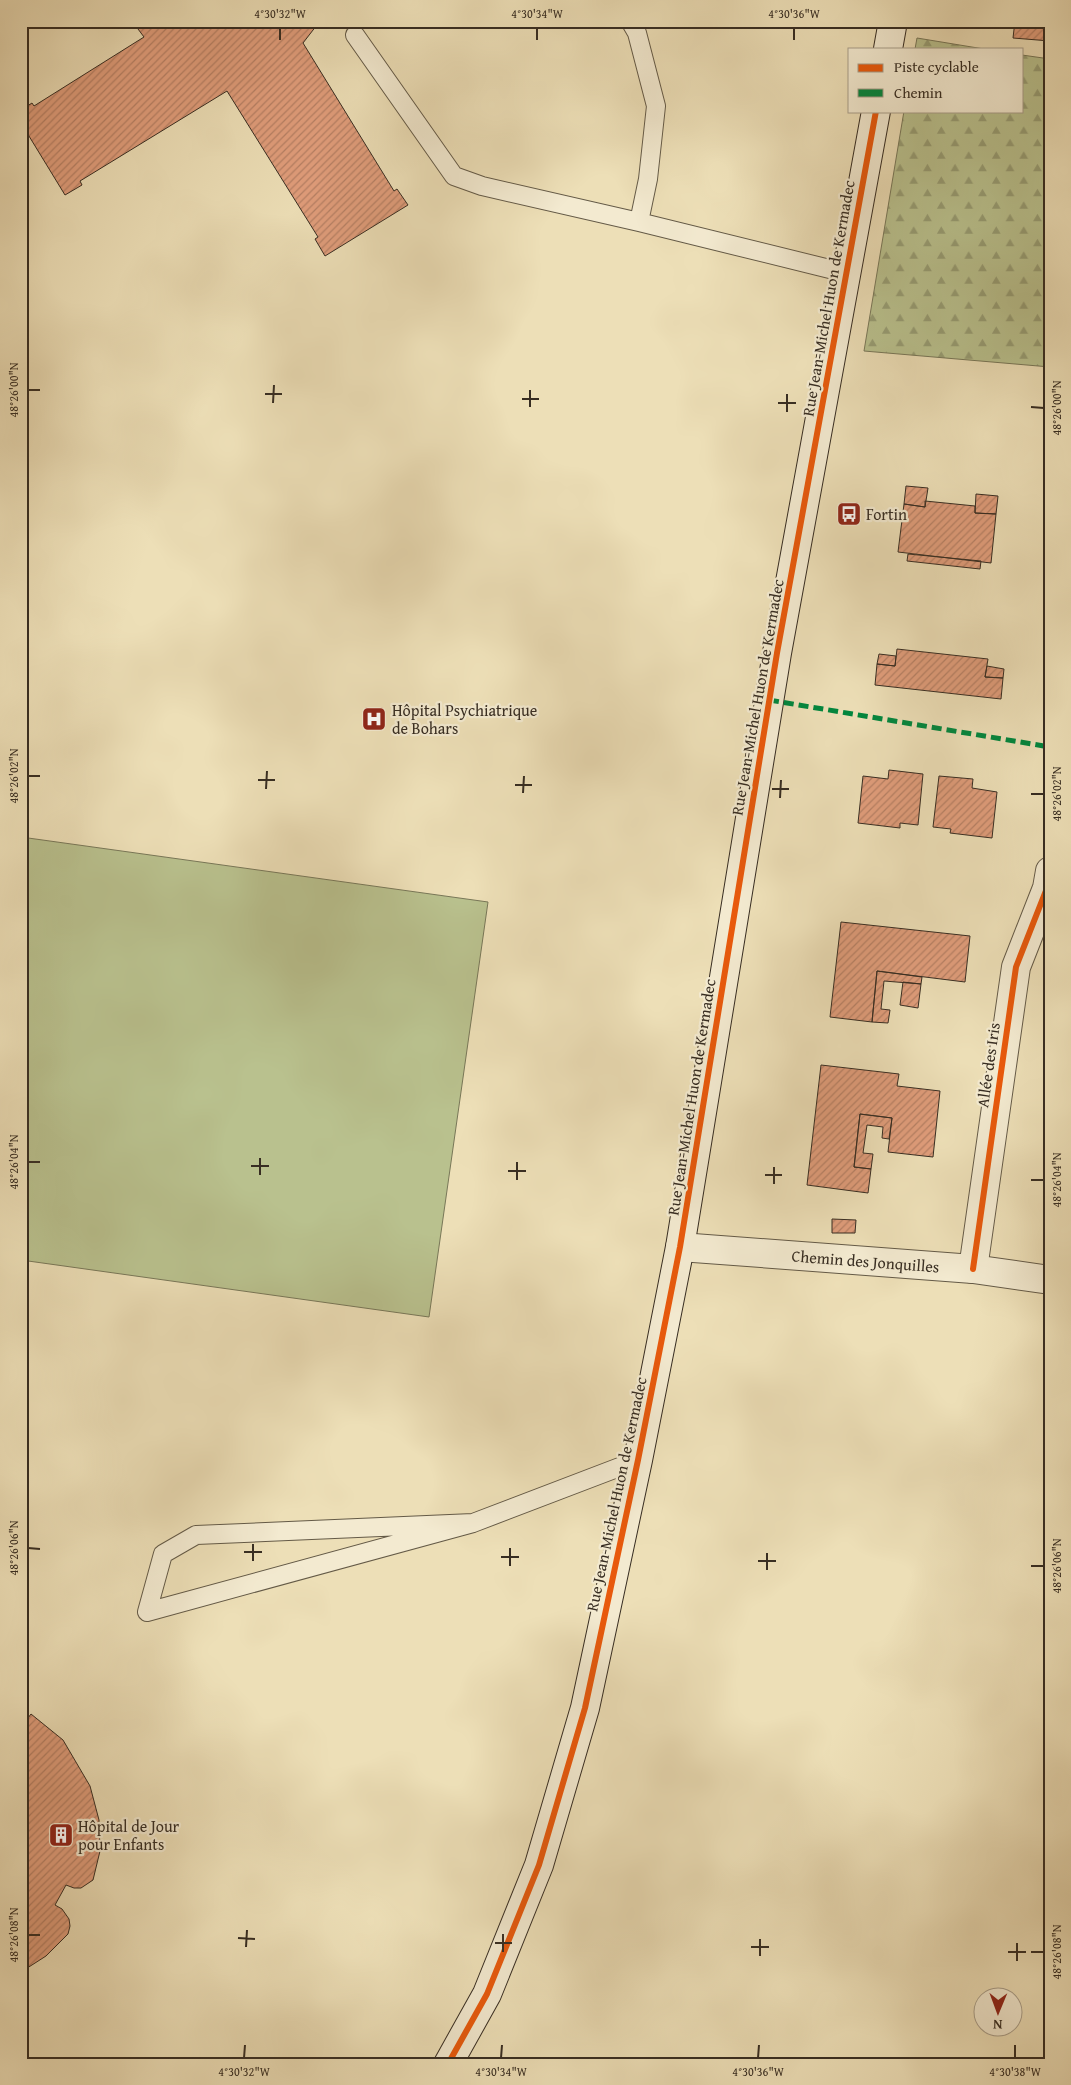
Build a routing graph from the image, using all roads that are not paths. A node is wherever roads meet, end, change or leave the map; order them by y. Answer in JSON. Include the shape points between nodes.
{"nodes":[{"id":1,"x":630,"y":21,"type":"edge"},
{"id":2,"x":893,"y":21,"type":"edge"},
{"id":3,"x":355,"y":35,"type":"dead end"},
{"id":4,"x":888,"y":48,"type":"edge"},
{"id":5,"x":876,"y":112,"type":"edge"},
{"id":6,"x":639,"y":222,"type":"junction"},
{"id":7,"x":846,"y":273,"type":"junction"},
{"id":8,"x":1050,"y":871,"type":"edge"},
{"id":9,"x":680,"y":1247,"type":"junction"},
{"id":10,"x":973,"y":1269,"type":"junction"},
{"id":11,"x":1050,"y":1280,"type":"edge"},
{"id":12,"x":638,"y":1460,"type":"junction"},
{"id":13,"x":472,"y":1523,"type":"junction"},
{"id":14,"x":448,"y":2064,"type":"edge"}],
"edges":[{"from":1,"to":6,"type":"lane","via":[[637,33],[656,106],[648,180]]},
{"from":2,"to":4,"type":"street"},
{"from":3,"to":6,"type":"lane","via":[[454,176],[482,186]]},
{"from":5,"to":7,"type":"street","name":"Rue Jean-Michel Huon de Kermadec"},
{"from":6,"to":7,"type":"lane"},
{"from":7,"to":9,"type":"street","name":"Rue Jean-Michel Huon de Kermadec","via":[[777,653]]},
{"from":8,"to":10,"type":"street","name":"Allée des Iris","via":[[1047,888],[1016,967]]},
{"from":9,"to":10,"type":"street","name":"Chemin des Jonquilles"},
{"from":9,"to":12,"type":"street","name":"Rue Jean-Michel Huon de Kermadec"},
{"from":10,"to":11,"type":"street","name":"Chemin des Jonquilles"},
{"from":12,"to":13,"type":"lane"},
{"from":12,"to":14,"type":"street","name":"Rue Jean-Michel Huon de Kermadec","via":[[585,1708],[539,1864],[487,1994]]},
{"from":13,"to":13,"type":"lane","via":[[196,1535],[163,1554],[147,1612]]}]}
